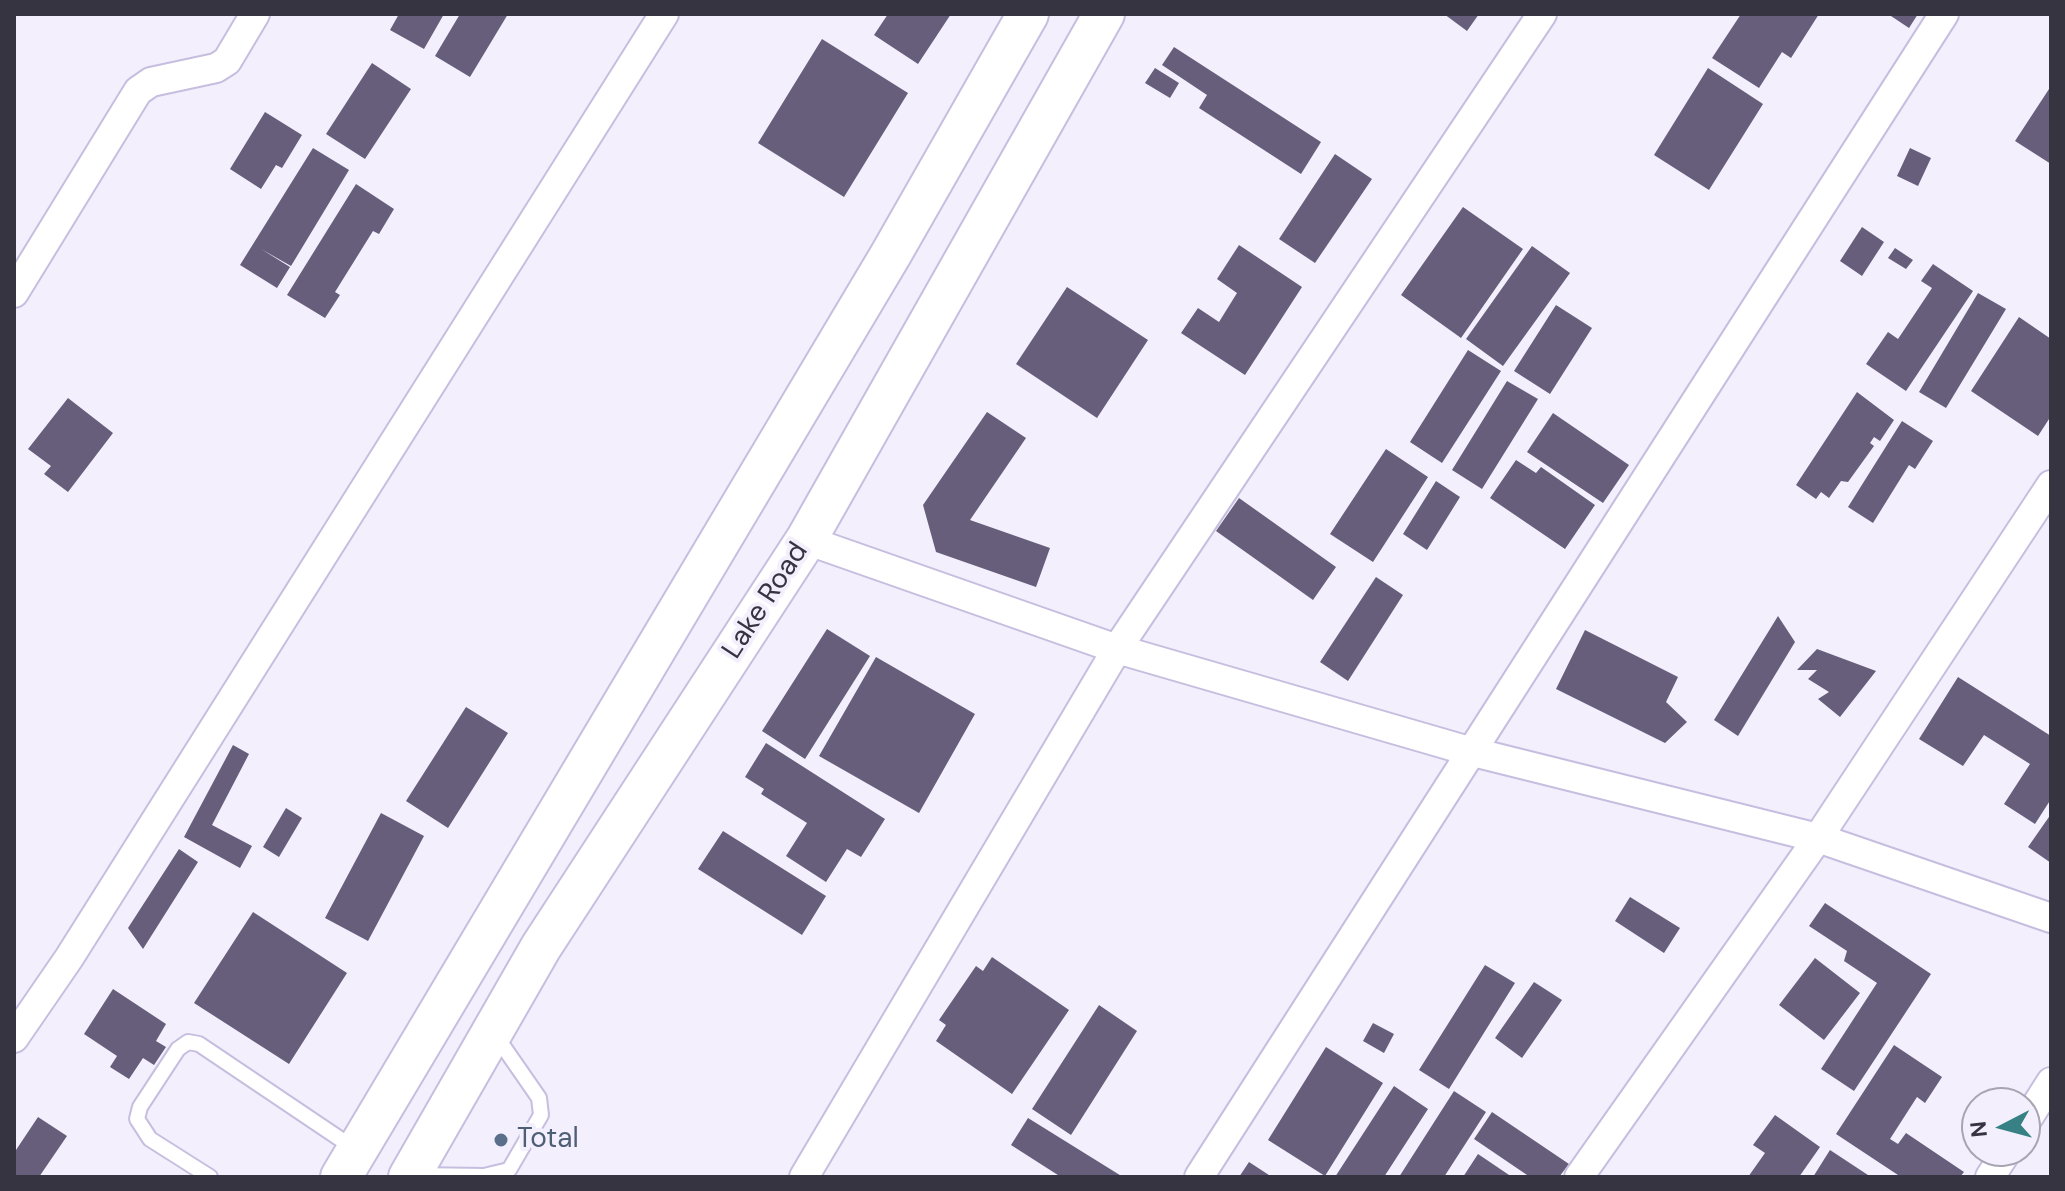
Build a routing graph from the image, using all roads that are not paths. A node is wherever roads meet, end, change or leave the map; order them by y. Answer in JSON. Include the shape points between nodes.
{"nodes":[{"id":1,"x":255,"y":14,"type":"edge"},
{"id":2,"x":664,"y":14,"type":"edge"},
{"id":3,"x":1028,"y":14,"type":"edge"},
{"id":4,"x":1104,"y":14,"type":"edge"},
{"id":5,"x":1542,"y":14,"type":"edge"},
{"id":6,"x":1944,"y":14,"type":"edge"},
{"id":7,"x":14,"y":293,"type":"edge"},
{"id":8,"x":2051,"y":485,"type":"edge"},
{"id":9,"x":806,"y":540,"type":"junction"},
{"id":10,"x":1117,"y":649,"type":"junction"},
{"id":11,"x":1469,"y":751,"type":"junction"},
{"id":12,"x":1818,"y":838,"type":"junction"},
{"id":13,"x":2051,"y":918,"type":"edge"},
{"id":14,"x":493,"y":1032,"type":"junction"},
{"id":15,"x":14,"y":1038,"type":"edge"},
{"id":16,"x":349,"y":1164,"type":"edge"},
{"id":17,"x":410,"y":1176,"type":"edge"},
{"id":18,"x":210,"y":1177,"type":"edge"},
{"id":19,"x":804,"y":1177,"type":"edge"},
{"id":20,"x":1199,"y":1177,"type":"edge"},
{"id":21,"x":1579,"y":1177,"type":"edge"}],
"edges":[{"from":1,"to":7,"type":"street","via":[[227,61],[151,82],[138,91]]},
{"from":2,"to":15,"type":"street"},
{"from":3,"to":16,"type":"main road","via":[[891,254]]},
{"from":4,"to":9,"type":"main road","name":"Lake Road"},
{"from":5,"to":10,"type":"street"},
{"from":6,"to":11,"type":"street"},
{"from":8,"to":12,"type":"street"},
{"from":9,"to":10,"type":"street"},
{"from":9,"to":14,"type":"main road","name":"Lake Road","via":[[541,947]]},
{"from":10,"to":11,"type":"street"},
{"from":10,"to":19,"type":"street"},
{"from":11,"to":12,"type":"street"},
{"from":11,"to":20,"type":"street"},
{"from":12,"to":13,"type":"street"},
{"from":12,"to":21,"type":"street"},
{"from":14,"to":17,"type":"main road","name":"Lake Road"},
{"from":14,"to":17,"type":"lane","via":[[539,1098],[541,1115],[533,1129],[509,1170],[484,1176]]},
{"from":16,"to":18,"type":"lane","via":[[199,1044],[188,1042],[178,1049],[137,1119],[150,1139]]}]}
